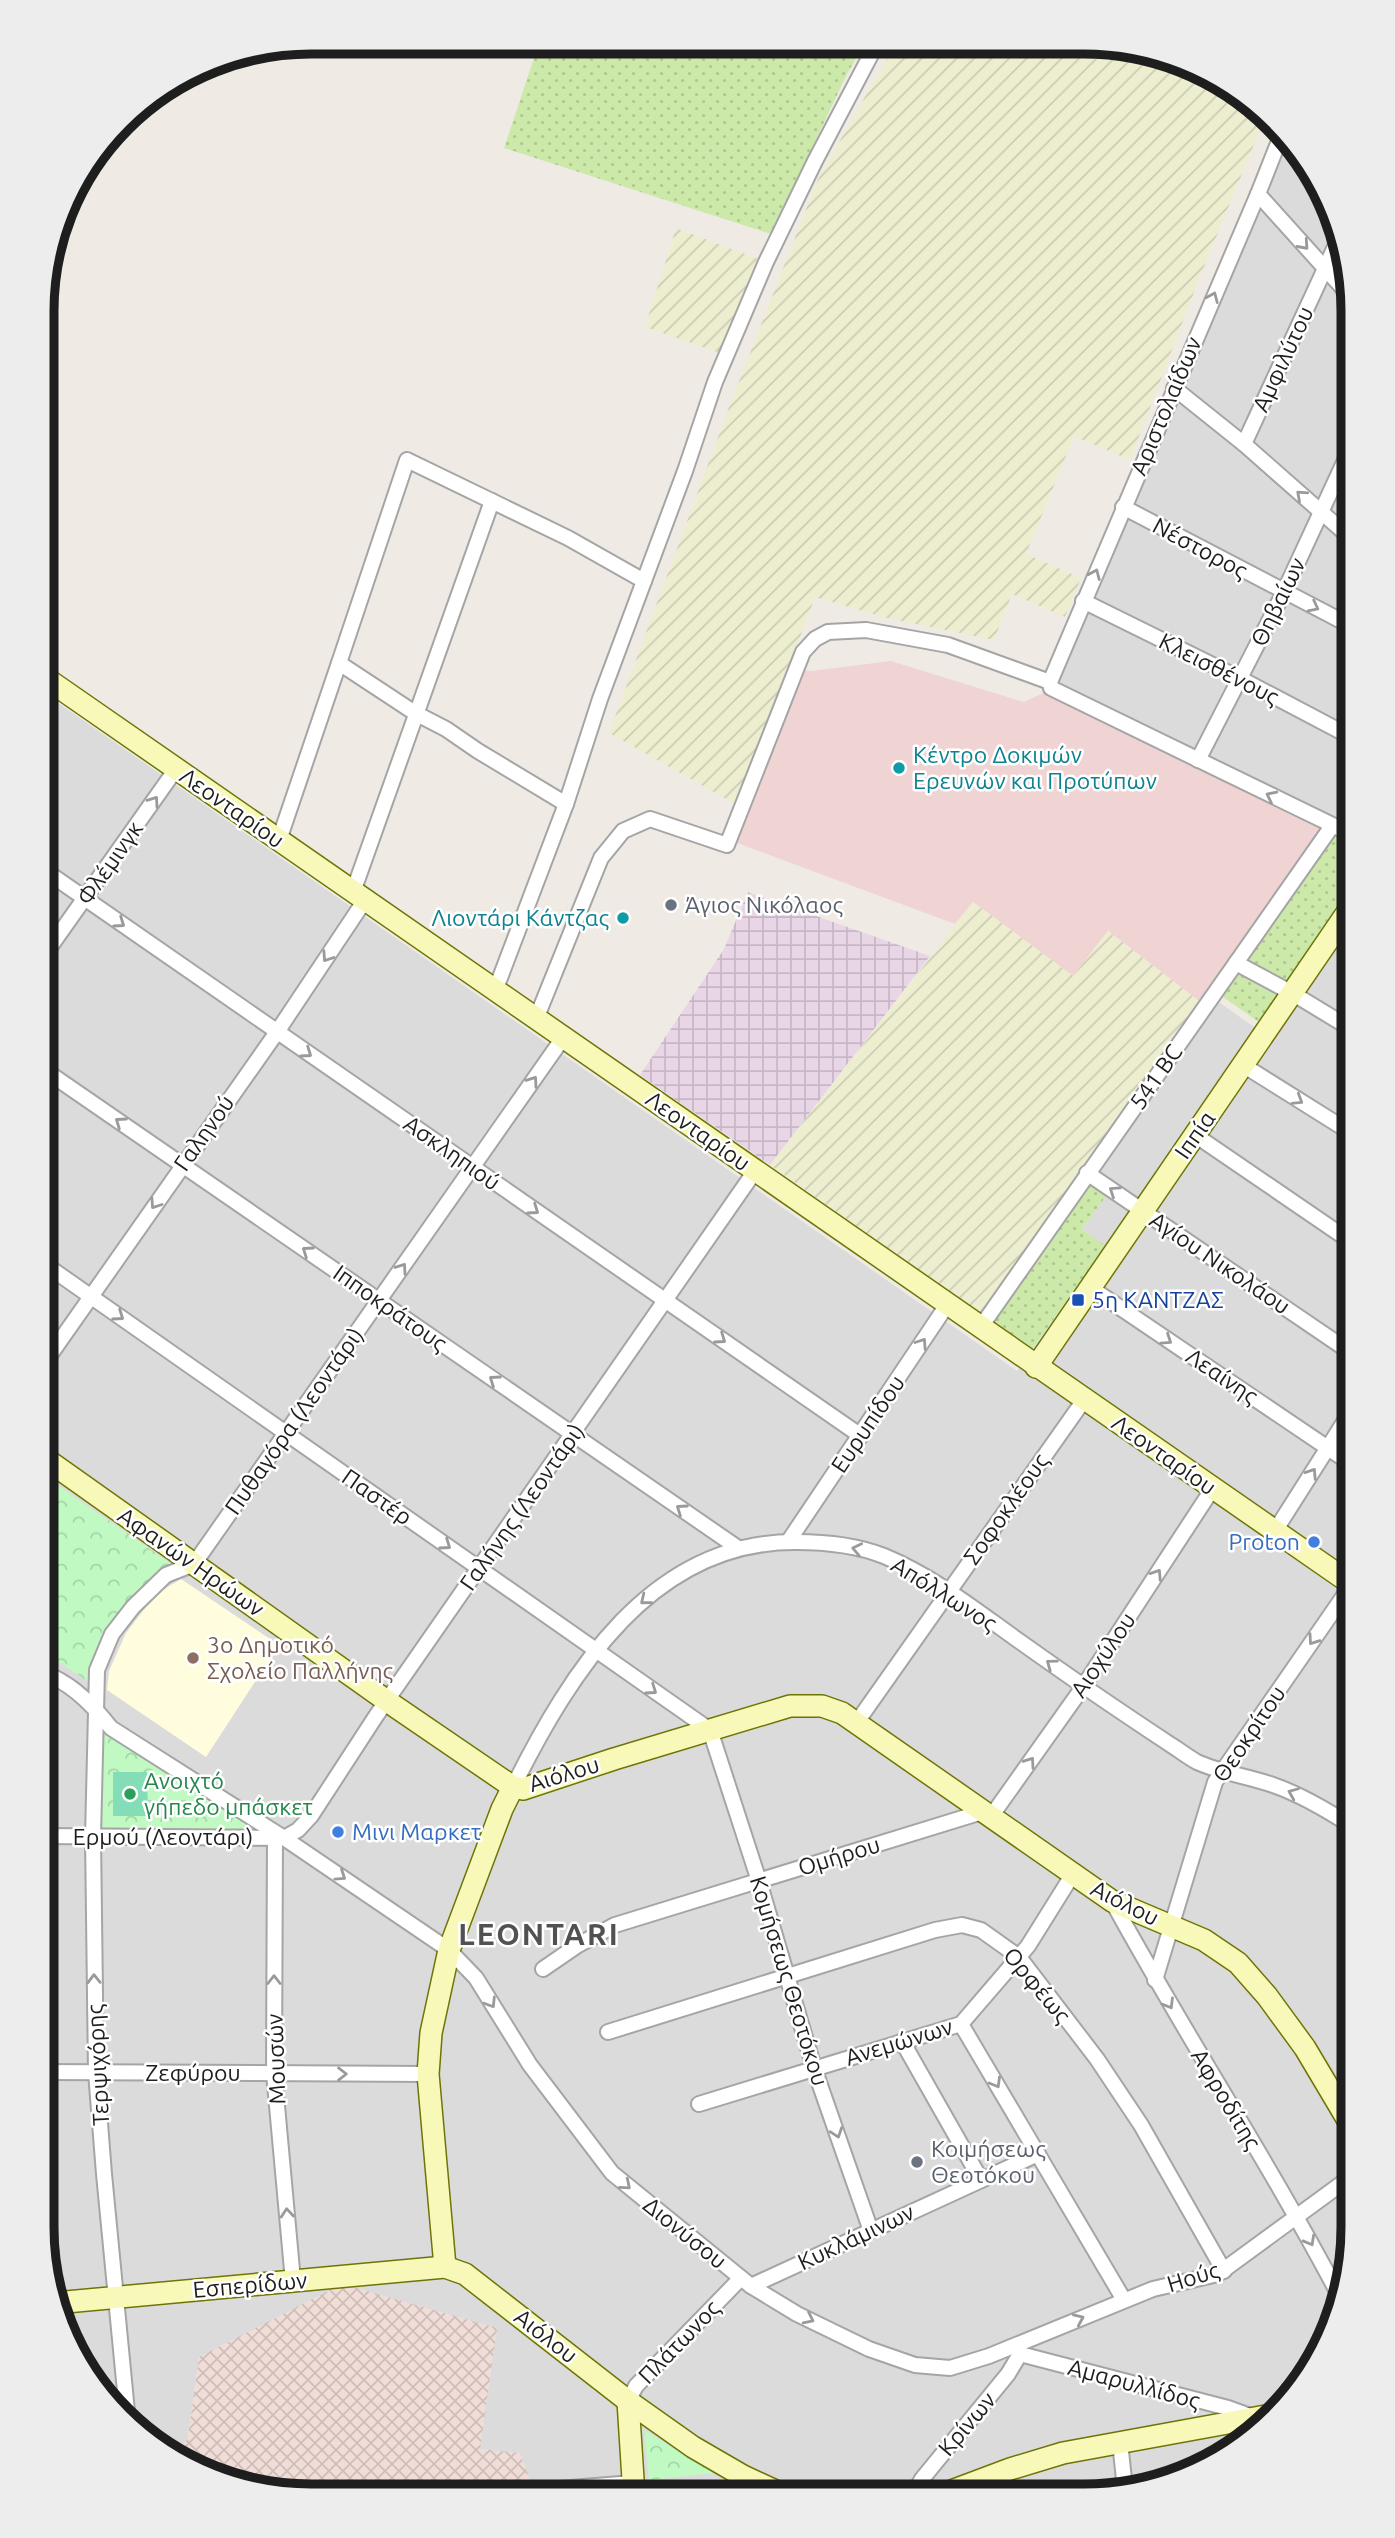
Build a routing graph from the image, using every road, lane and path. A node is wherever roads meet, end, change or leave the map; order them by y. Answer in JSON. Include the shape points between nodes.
{"nodes":[{"id":1,"x":872,"y":54,"type":"edge"},
{"id":2,"x":1278,"y":143,"type":"edge"},
{"id":3,"x":1258,"y":194,"type":"junction"},
{"id":4,"x":1333,"y":250,"type":"edge"},
{"id":5,"x":1325,"y":268,"type":"junction"},
{"id":6,"x":1339,"y":284,"type":"edge"},
{"id":7,"x":1174,"y":388,"type":"junction"},
{"id":8,"x":1244,"y":444,"type":"junction"},
{"id":9,"x":1341,"y":468,"type":"edge"},
{"id":10,"x":492,"y":501,"type":"junction"},
{"id":11,"x":1123,"y":508,"type":"junction"},
{"id":12,"x":1320,"y":512,"type":"junction"},
{"id":13,"x":1341,"y":530,"type":"edge"},
{"id":14,"x":644,"y":581,"type":"junction"},
{"id":15,"x":1284,"y":592,"type":"junction"},
{"id":16,"x":1083,"y":601,"type":"junction"},
{"id":17,"x":1341,"y":621,"type":"edge"},
{"id":18,"x":339,"y":663,"type":"junction"},
{"id":19,"x":1241,"y":679,"type":"junction"},
{"id":20,"x":1050,"y":682,"type":"junction"},
{"id":21,"x":54,"y":684,"type":"edge"},
{"id":22,"x":415,"y":713,"type":"junction"},
{"id":23,"x":1341,"y":732,"type":"edge"},
{"id":24,"x":1198,"y":760,"type":"junction"},
{"id":25,"x":176,"y":769,"type":"junction"},
{"id":26,"x":566,"y":804,"type":"junction"},
{"id":27,"x":1332,"y":826,"type":"junction"},
{"id":28,"x":1341,"y":830,"type":"edge"},
{"id":29,"x":279,"y":840,"type":"junction"},
{"id":30,"x":54,"y":877,"type":"edge"},
{"id":31,"x":359,"y":896,"type":"junction"},
{"id":32,"x":85,"y":899,"type":"junction"},
{"id":33,"x":1341,"y":928,"type":"edge"},
{"id":34,"x":54,"y":942,"type":"edge"},
{"id":35,"x":1236,"y":963,"type":"junction"},
{"id":36,"x":495,"y":991,"type":"junction"},
{"id":37,"x":1292,"y":993,"type":"junction"},
{"id":38,"x":536,"y":1019,"type":"junction"},
{"id":39,"x":1341,"y":1023,"type":"edge"},
{"id":40,"x":276,"y":1032,"type":"junction"},
{"id":41,"x":563,"y":1038,"type":"junction"},
{"id":42,"x":1243,"y":1065,"type":"junction"},
{"id":43,"x":54,"y":1077,"type":"edge"},
{"id":44,"x":1341,"y":1126,"type":"edge"},
{"id":45,"x":1195,"y":1135,"type":"junction"},
{"id":46,"x":181,"y":1164,"type":"junction"},
{"id":47,"x":473,"y":1167,"type":"junction"},
{"id":48,"x":755,"y":1171,"type":"junction"},
{"id":49,"x":1087,"y":1173,"type":"junction"},
{"id":50,"x":1143,"y":1210,"type":"junction"},
{"id":51,"x":1341,"y":1235,"type":"edge"},
{"id":52,"x":54,"y":1271,"type":"edge"},
{"id":53,"x":1091,"y":1288,"type":"junction"},
{"id":54,"x":92,"y":1297,"type":"junction"},
{"id":55,"x":379,"y":1301,"type":"junction"},
{"id":56,"x":666,"y":1301,"type":"junction"},
{"id":57,"x":947,"y":1305,"type":"junction"},
{"id":58,"x":980,"y":1328,"type":"junction"},
{"id":59,"x":1341,"y":1346,"type":"edge"},
{"id":60,"x":54,"y":1350,"type":"edge"},
{"id":61,"x":1036,"y":1367,"type":"junction"},
{"id":62,"x":1084,"y":1400,"type":"junction"},
{"id":63,"x":1341,"y":1427,"type":"edge"},
{"id":64,"x":286,"y":1433,"type":"junction"},
{"id":65,"x":572,"y":1434,"type":"junction"},
{"id":66,"x":860,"y":1436,"type":"junction"},
{"id":67,"x":1328,"y":1448,"type":"junction"},
{"id":68,"x":1341,"y":1457,"type":"edge"},
{"id":69,"x":54,"y":1465,"type":"edge"},
{"id":70,"x":1213,"y":1489,"type":"junction"},
{"id":71,"x":1275,"y":1531,"type":"junction"},
{"id":72,"x":788,"y":1542,"type":"junction"},
{"id":73,"x":738,"y":1548,"type":"junction"},
{"id":74,"x":194,"y":1564,"type":"junction"},
{"id":75,"x":480,"y":1569,"type":"junction"},
{"id":76,"x":1341,"y":1577,"type":"edge"},
{"id":77,"x":948,"y":1591,"type":"junction"},
{"id":78,"x":1341,"y":1601,"type":"edge"},
{"id":79,"x":595,"y":1650,"type":"junction"},
{"id":80,"x":54,"y":1676,"type":"edge"},
{"id":81,"x":1083,"y":1687,"type":"junction"},
{"id":82,"x":387,"y":1701,"type":"junction"},
{"id":83,"x":95,"y":1707,"type":"junction"},
{"id":84,"x":856,"y":1722,"type":"junction"},
{"id":85,"x":710,"y":1730,"type":"junction"},
{"id":86,"x":1222,"y":1771,"type":"junction"},
{"id":87,"x":513,"y":1787,"type":"junction"},
{"id":88,"x":986,"y":1815,"type":"junction"},
{"id":89,"x":1341,"y":1819,"type":"edge"},
{"id":90,"x":54,"y":1836,"type":"edge"},
{"id":91,"x":93,"y":1837,"type":"junction"},
{"id":92,"x":280,"y":1838,"type":"junction"},
{"id":93,"x":1073,"y":1874,"type":"junction"},
{"id":94,"x":759,"y":1881,"type":"junction"},
{"id":95,"x":1112,"y":1901,"type":"junction"},
{"id":96,"x":1171,"y":1926,"type":"junction"},
{"id":97,"x":449,"y":1950,"type":"junction"},
{"id":98,"x":1019,"y":1956,"type":"junction"},
{"id":99,"x":544,"y":1969,"type":"dead end"},
{"id":100,"x":787,"y":1976,"type":"junction"},
{"id":101,"x":1155,"y":1980,"type":"junction"},
{"id":102,"x":961,"y":2024,"type":"junction"},
{"id":103,"x":608,"y":2032,"type":"dead end"},
{"id":104,"x":902,"y":2041,"type":"junction"},
{"id":105,"x":814,"y":2068,"type":"junction"},
{"id":106,"x":54,"y":2072,"type":"edge"},
{"id":107,"x":96,"y":2072,"type":"junction"},
{"id":108,"x":274,"y":2073,"type":"junction"},
{"id":109,"x":428,"y":2074,"type":"junction"},
{"id":110,"x":699,"y":2105,"type":"dead end"},
{"id":111,"x":1341,"y":2109,"type":"edge"},
{"id":112,"x":1038,"y":2154,"type":"junction"},
{"id":113,"x":981,"y":2180,"type":"junction"},
{"id":114,"x":1341,"y":2184,"type":"edge"},
{"id":115,"x":1296,"y":2216,"type":"junction"},
{"id":116,"x":871,"y":2231,"type":"junction"},
{"id":117,"x":445,"y":2267,"type":"junction"},
{"id":118,"x":1224,"y":2271,"type":"junction"},
{"id":119,"x":293,"y":2281,"type":"junction"},
{"id":120,"x":746,"y":2282,"type":"junction"},
{"id":121,"x":1334,"y":2286,"type":"edge"},
{"id":122,"x":115,"y":2297,"type":"junction"},
{"id":123,"x":1124,"y":2300,"type":"junction"},
{"id":124,"x":66,"y":2302,"type":"edge"},
{"id":125,"x":1018,"y":2350,"type":"junction"},
{"id":126,"x":628,"y":2401,"type":"junction"},
{"id":127,"x":126,"y":2404,"type":"edge"},
{"id":128,"x":1257,"y":2416,"type":"edge"},
{"id":129,"x":1255,"y":2418,"type":"edge"},
{"id":130,"x":1120,"y":2442,"type":"junction"},
{"id":131,"x":1124,"y":2481,"type":"edge"},
{"id":132,"x":634,"y":2484,"type":"edge"},
{"id":133,"x":760,"y":2484,"type":"edge"},
{"id":134,"x":919,"y":2484,"type":"edge"},
{"id":135,"x":971,"y":2484,"type":"edge"}],
"edges":[{"from":1,"to":14,"type":"street","via":[[766,262],[715,382]]},
{"from":2,"to":3,"type":"street","name":"Αριστολαίδων"},
{"from":3,"to":5,"type":"street","one_way":true},
{"from":7,"to":3,"type":"street","name":"Αριστολαίδων","one_way":true},
{"from":4,"to":5,"type":"street","name":"Αμφιλύτου"},
{"from":5,"to":6,"type":"street"},
{"from":5,"to":8,"type":"street","name":"Αμφιλύτου"},
{"from":7,"to":8,"type":"street"},
{"from":7,"to":11,"type":"street","name":"Αριστολαίδων"},
{"from":12,"to":8,"type":"street","one_way":true},
{"from":9,"to":12,"type":"street","name":"Θηβαίων"},
{"from":10,"to":14,"type":"street"},
{"from":10,"to":18,"type":"street","via":[[407,460]]},
{"from":10,"to":22,"type":"street","name":"Γαληνού"},
{"from":11,"to":15,"type":"street","name":"Νέστορος"},
{"from":16,"to":11,"type":"street","name":"Αριστολαίδων","one_way":true},
{"from":12,"to":13,"type":"street"},
{"from":12,"to":15,"type":"street","name":"Θηβαίων"},
{"from":14,"to":26,"type":"street"},
{"from":15,"to":17,"type":"street","name":"Νέστορος","one_way":true},
{"from":15,"to":19,"type":"street","name":"Θηβαίων"},
{"from":16,"to":19,"type":"street","name":"Κλεισθένους"},
{"from":16,"to":20,"type":"street","name":"Αριστολαίδων"},
{"from":18,"to":22,"type":"street"},
{"from":18,"to":29,"type":"street"},
{"from":19,"to":23,"type":"street","name":"Κλεισθένους"},
{"from":19,"to":24,"type":"street","name":"Θηβαίων"},
{"from":20,"to":24,"type":"street","via":[[1051,688]]},
{"from":20,"to":38,"type":"street","via":[[971,651],[923,639],[852,629],[821,635],[803,652],[727,845],[650,819],[623,831],[601,858]]},
{"from":21,"to":25,"type":"street","name":"Λεονταρίου"},
{"from":22,"to":26,"type":"street"},
{"from":22,"to":31,"type":"street","name":"Γαληνού"},
{"from":27,"to":24,"type":"street","one_way":true},
{"from":25,"to":29,"type":"street","name":"Λεονταρίου"},
{"from":32,"to":25,"type":"street","name":"Φλέμινγκ","one_way":true},
{"from":26,"to":36,"type":"street"},
{"from":27,"to":28,"type":"street"},
{"from":27,"to":35,"type":"street","name":"541 BC"},
{"from":29,"to":31,"type":"street","name":"Λεονταρίου"},
{"from":30,"to":32,"type":"street","name":"Ασκληπιού"},
{"from":31,"to":36,"type":"street","name":"Λεονταρίου"},
{"from":31,"to":40,"type":"street","name":"Γαληνού","one_way":true},
{"from":32,"to":34,"type":"street","name":"Φλέμινγκ"},
{"from":32,"to":40,"type":"street","name":"Ασκληπιού","one_way":true},
{"from":33,"to":37,"type":"street","name":"Ιππία"},
{"from":35,"to":37,"type":"street"},
{"from":35,"to":49,"type":"street","name":"541 BC"},
{"from":36,"to":38,"type":"street","name":"Λεονταρίου"},
{"from":37,"to":39,"type":"street"},
{"from":37,"to":42,"type":"street","name":"Ιππία"},
{"from":38,"to":41,"type":"street","name":"Λεονταρίου"},
{"from":40,"to":46,"type":"street","name":"Γαληνού"},
{"from":40,"to":47,"type":"street","name":"Ασκληπιού","one_way":true},
{"from":47,"to":41,"type":"street","name":"Πυθαγόρα (Λεοντάρι)","one_way":true},
{"from":41,"to":48,"type":"street","name":"Λεονταρίου"},
{"from":42,"to":44,"type":"street","one_way":true},
{"from":42,"to":45,"type":"street","name":"Ιππία"},
{"from":46,"to":43,"type":"street","name":"Ιπποκράτους","one_way":true},
{"from":45,"to":50,"type":"street","name":"Ιππία"},
{"from":45,"to":51,"type":"street"},
{"from":46,"to":54,"type":"street","name":"Γαληνού","one_way":true},
{"from":55,"to":46,"type":"street","name":"Ιπποκράτους","one_way":true},
{"from":55,"to":47,"type":"street","name":"Πυθαγόρα (Λεοντάρι)","one_way":true},
{"from":47,"to":56,"type":"street","name":"Ασκληπιού","one_way":true},
{"from":48,"to":56,"type":"street","name":"Γαλήνης (Λεοντάρι)"},
{"from":48,"to":57,"type":"street","name":"Λεονταρίου"},
{"from":50,"to":49,"type":"street","name":"Αγίου Νικολάου","one_way":true},
{"from":49,"to":58,"type":"street","name":"541 BC"},
{"from":50,"to":53,"type":"street","name":"Ιππία"},
{"from":50,"to":59,"type":"street","name":"Αγίου Νικολάου"},
{"from":52,"to":54,"type":"street","name":"Παστέρ"},
{"from":53,"to":61,"type":"street","name":"Ιππία"},
{"from":53,"to":67,"type":"street","name":"Λεαίνης","one_way":true},
{"from":54,"to":60,"type":"street","name":"Γαληνού"},
{"from":54,"to":64,"type":"street","name":"Παστέρ","one_way":true},
{"from":55,"to":64,"type":"street","name":"Πυθαγόρα (Λεοντάρι)"},
{"from":65,"to":55,"type":"street","name":"Ιπποκράτους","one_way":true},
{"from":56,"to":65,"type":"street","name":"Γαλήνης (Λεοντάρι)"},
{"from":56,"to":66,"type":"street","name":"Ασκληπιού","one_way":true},
{"from":57,"to":58,"type":"street","name":"Λεονταρίου"},
{"from":66,"to":57,"type":"street","name":"Ευρυπίδου","one_way":true},
{"from":58,"to":61,"type":"street","name":"Λεονταρίου"},
{"from":61,"to":62,"type":"street","name":"Λεονταρίου"},
{"from":62,"to":70,"type":"street","name":"Λεονταρίου"},
{"from":62,"to":77,"type":"street","name":"Σοφοκλέους"},
{"from":63,"to":67,"type":"street"},
{"from":64,"to":74,"type":"street","name":"Πυθαγόρα (Λεοντάρι)"},
{"from":64,"to":75,"type":"street","name":"Παστέρ","one_way":true},
{"from":73,"to":65,"type":"street","name":"Ιπποκράτους","one_way":true},
{"from":65,"to":75,"type":"street","name":"Γαλήνης (Λεοντάρι)"},
{"from":66,"to":72,"type":"street","name":"Ευρυπίδου"},
{"from":67,"to":68,"type":"street","name":"Λεαίνης"},
{"from":71,"to":67,"type":"street","one_way":true},
{"from":69,"to":74,"type":"street","name":"Αφανών Ηρώων"},
{"from":70,"to":71,"type":"street","name":"Λεονταρίου"},
{"from":81,"to":70,"type":"street","name":"Αιοχύλου","one_way":true},
{"from":71,"to":76,"type":"street","name":"Λεονταρίου"},
{"from":72,"to":73,"type":"street","name":"Απόλλωνος"},
{"from":77,"to":72,"type":"street","name":"Απόλλωνος","one_way":true,"via":[[866,1550]]},
{"from":73,"to":79,"type":"street","name":"Απόλλωνος","one_way":true,"via":[[669,1581]]},
{"from":74,"to":82,"type":"street","name":"Αφανών Ηρώων"},
{"from":74,"to":83,"type":"street","name":"Τερψιχόρης","via":[[166,1575],[112,1634],[97,1670]]},
{"from":75,"to":79,"type":"street","name":"Παστέρ"},
{"from":75,"to":82,"type":"street","name":"Γαλήνης (Λεοντάρι)"},
{"from":81,"to":77,"type":"street","name":"Απόλλωνος","one_way":true},
{"from":77,"to":84,"type":"street","name":"Σοφοκλέους"},
{"from":78,"to":86,"type":"street","name":"Θεοκρίτου","one_way":true},
{"from":79,"to":85,"type":"street","name":"Παστέρ","one_way":true},
{"from":79,"to":87,"type":"street","name":"Απόλλωνος","via":[[545,1725]]},
{"from":80,"to":83,"type":"street","name":"Διονύσου"},
{"from":81,"to":86,"type":"street","name":"Απόλλωνος","via":[[1190,1758]]},
{"from":88,"to":81,"type":"street","name":"Αιοχύλου","one_way":true},
{"from":82,"to":87,"type":"street","name":"Αφανών Ηρώων"},
{"from":82,"to":92,"type":"street","name":"Γαλήνης (Λεοντάρι)","via":[[311,1816],[298,1830]]},
{"from":83,"to":91,"type":"street","name":"Τερψιχόρης"},
{"from":83,"to":92,"type":"street","name":"Διονύσου","via":[[111,1728]]},
{"from":84,"to":85,"type":"street","name":"Αιόλου","via":[[832,1709],[801,1705]]},
{"from":84,"to":88,"type":"street","name":"Αιόλου"},
{"from":85,"to":87,"type":"street","name":"Αιόλου","via":[[523,1789]]},
{"from":85,"to":94,"type":"street","name":"Κομήσεως Θεοτόκου"},
{"from":89,"to":86,"type":"street","name":"Απόλλωνος","one_way":true,"via":[[1305,1798]]},
{"from":86,"to":96,"type":"street","name":"Θεοκρίτου","via":[[1211,1793]]},
{"from":87,"to":97,"type":"street","name":"Αιόλου"},
{"from":88,"to":93,"type":"street","name":"Αιόλου"},
{"from":88,"to":94,"type":"street","name":"Ομήρου"},
{"from":90,"to":91,"type":"street","name":"Ερμού (Λεοντάρι)"},
{"from":91,"to":92,"type":"street","name":"Ερμού (Λεοντάρι)"},
{"from":107,"to":91,"type":"street","name":"Τερψιχόρης","one_way":true},
{"from":92,"to":97,"type":"street","name":"Διονύσου","one_way":true},
{"from":108,"to":92,"type":"street","name":"Μουσών","one_way":true},
{"from":93,"to":95,"type":"street","name":"Αιόλου"},
{"from":93,"to":98,"type":"street","name":"Ανεμώνων"},
{"from":94,"to":99,"type":"street","name":"Ομήρου","via":[[606,1929]]},
{"from":94,"to":100,"type":"street","name":"Κομήσεως Θεοτόκου"},
{"from":95,"to":96,"type":"street","name":"Αιόλου"},
{"from":95,"to":101,"type":"street","name":"Αφροδίτης"},
{"from":96,"to":101,"type":"street","name":"Θεοκρίτου"},
{"from":96,"to":111,"type":"street","name":"Αιόλου","via":[[1205,1940],[1238,1963],[1305,2048]]},
{"from":97,"to":109,"type":"street","name":"Αιόλου","via":[[431,2033]]},
{"from":97,"to":120,"type":"street","name":"Διονύσου","one_way":true,"via":[[476,1978],[530,2065],[605,2166]]},
{"from":98,"to":100,"type":"street","name":"Ορφέως","via":[[981,1930],[962,1925]]},
{"from":98,"to":102,"type":"street","name":"Ανεμώνων"},
{"from":98,"to":118,"type":"street","name":"Ορφέως","via":[[1140,2125]]},
{"from":100,"to":103,"type":"street","name":"Ορφέως"},
{"from":100,"to":105,"type":"street","name":"Κομήσεως Θεοτόκου"},
{"from":101,"to":115,"type":"street","name":"Αφροδίτης","one_way":true},
{"from":102,"to":104,"type":"street","name":"Ανεμώνων"},
{"from":102,"to":112,"type":"street","one_way":true},
{"from":104,"to":105,"type":"street","name":"Ανεμώνων"},
{"from":104,"to":113,"type":"street"},
{"from":105,"to":110,"type":"street","name":"Ανεμώνων"},
{"from":105,"to":116,"type":"street","name":"Κομήσεως Θεοτόκου","one_way":true},
{"from":106,"to":107,"type":"street","name":"Ζεφύρου"},
{"from":107,"to":108,"type":"street","name":"Ζεφύρου"},
{"from":107,"to":122,"type":"street","name":"Τερψιχόρης"},
{"from":108,"to":109,"type":"street","name":"Ζεφύρου","one_way":true},
{"from":119,"to":108,"type":"street","name":"Μουσών","one_way":true},
{"from":109,"to":117,"type":"street","name":"Αιόλου"},
{"from":112,"to":113,"type":"street","name":"Κυκλάμινων"},
{"from":112,"to":123,"type":"street"},
{"from":113,"to":116,"type":"street","name":"Κυκλάμινων"},
{"from":114,"to":115,"type":"street","name":"Ηούς"},
{"from":115,"to":118,"type":"street","name":"Ηούς"},
{"from":115,"to":121,"type":"street","name":"Αφροδίτης","one_way":true},
{"from":116,"to":120,"type":"street","name":"Κυκλάμινων"},
{"from":117,"to":119,"type":"street","name":"Εσπερίδων"},
{"from":117,"to":126,"type":"street","name":"Αιόλου","via":[[465,2274]]},
{"from":118,"to":123,"type":"street","name":"Ηούς"},
{"from":119,"to":122,"type":"street","name":"Εσπερίδων"},
{"from":120,"to":125,"type":"street","name":"Διονύσου","one_way":true,"via":[[797,2314],[869,2349],[915,2365],[950,2368]]},
{"from":120,"to":126,"type":"street","name":"Πλάτωνος","via":[[636,2386]]},
{"from":122,"to":124,"type":"street","name":"Εσπερίδων"},
{"from":122,"to":127,"type":"street","name":"Τερψιχόρης"},
{"from":125,"to":123,"type":"street","name":"Ηούς","one_way":true},
{"from":125,"to":128,"type":"street","name":"Αμαρυλλίδος"},
{"from":125,"to":134,"type":"street","name":"Κρίνων","via":[[1008,2374]]},
{"from":126,"to":132,"type":"street","name":"Πλάτωνος"},
{"from":126,"to":133,"type":"street","name":"Αιόλου","via":[[693,2447]]},
{"from":129,"to":130,"type":"street"},
{"from":130,"to":131,"type":"street"},
{"from":130,"to":135,"type":"street","via":[[1040,2459]]}]}
